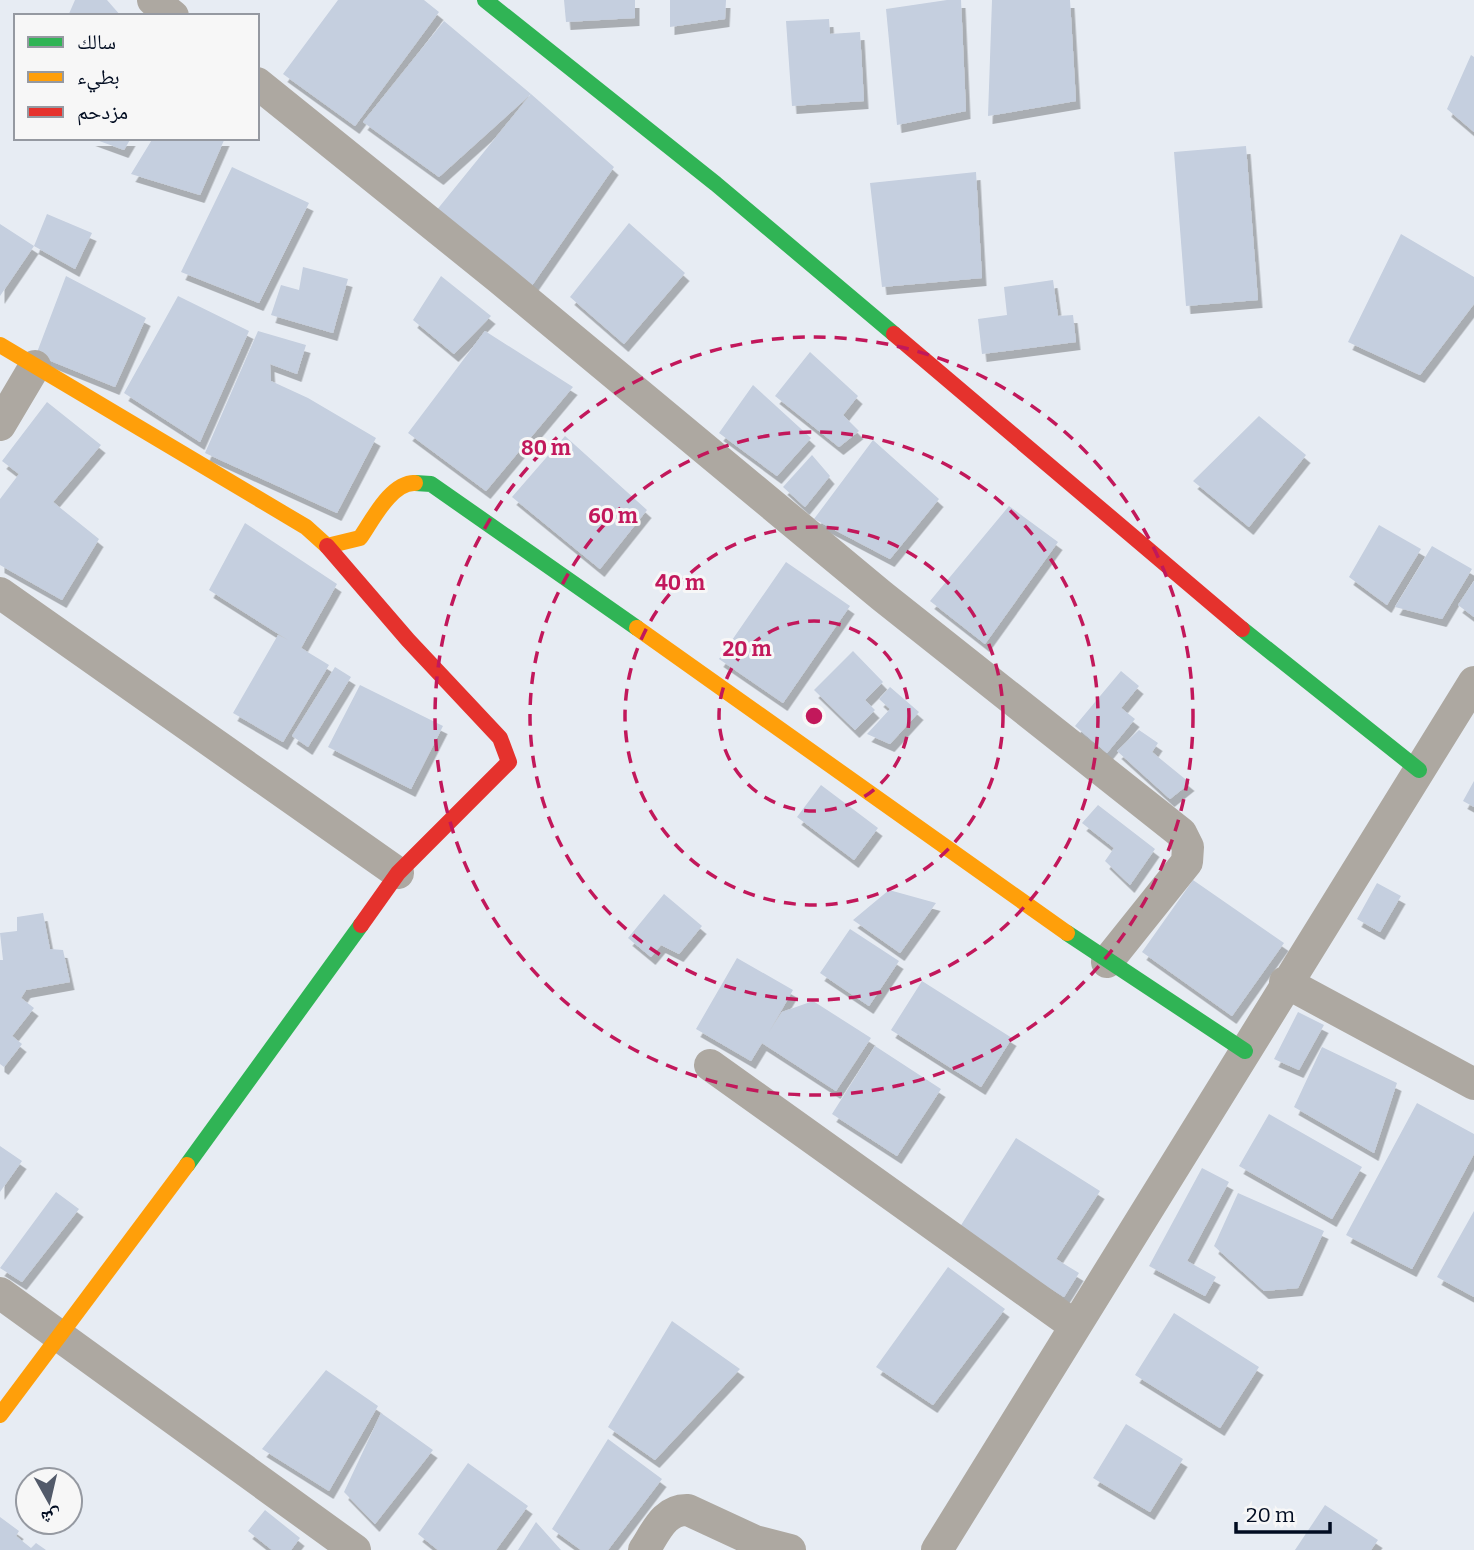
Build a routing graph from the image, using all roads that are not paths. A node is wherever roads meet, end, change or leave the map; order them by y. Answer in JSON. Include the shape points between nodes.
{"nodes":[{"id":1,"x":153,"y":0,"type":"edge"},
{"id":2,"x":485,"y":0,"type":"edge"},
{"id":3,"x":170,"y":14,"type":"edge"},
{"id":4,"x":259,"y":85,"type":"edge"},
{"id":5,"x":0,"y":345,"type":"edge"},
{"id":6,"x":34,"y":366,"type":"junction"},
{"id":7,"x":0,"y":425,"type":"edge"},
{"id":8,"x":327,"y":546,"type":"junction"},
{"id":9,"x":0,"y":593,"type":"edge"},
{"id":10,"x":1474,"y":681,"type":"edge"},
{"id":11,"x":1419,"y":770,"type":"junction"},
{"id":12,"x":398,"y":873,"type":"junction"},
{"id":13,"x":1107,"y":962,"type":"junction"},
{"id":14,"x":1285,"y":982,"type":"junction"},
{"id":15,"x":1245,"y":1051,"type":"junction"},
{"id":16,"x":710,"y":1065,"type":"dead end"},
{"id":17,"x":1474,"y":1084,"type":"edge"},
{"id":18,"x":0,"y":1293,"type":"edge"},
{"id":19,"x":1075,"y":1326,"type":"junction"},
{"id":20,"x":58,"y":1337,"type":"junction"},
{"id":21,"x":0,"y":1415,"type":"edge"},
{"id":22,"x":753,"y":1545,"type":"edge"},
{"id":23,"x":355,"y":1550,"type":"edge"},
{"id":24,"x":644,"y":1550,"type":"edge"},
{"id":25,"x":790,"y":1550,"type":"edge"},
{"id":26,"x":937,"y":1550,"type":"edge"}],
"edges":[{"from":1,"to":3,"type":"street"},
{"from":2,"to":11,"type":"street","via":[[716,184],[1244,631]]},
{"from":4,"to":13,"type":"street","via":[[510,286],[881,596],[1181,833],[1188,847],[1187,862]]},
{"from":5,"to":6,"type":"street"},
{"from":6,"to":7,"type":"street"},
{"from":6,"to":8,"type":"street","via":[[306,527]]},
{"from":8,"to":12,"type":"street","via":[[506,748],[509,762]]},
{"from":8,"to":13,"type":"street","via":[[360,538],[393,494],[409,483],[431,484]]},
{"from":9,"to":12,"type":"street"},
{"from":10,"to":11,"type":"street"},
{"from":11,"to":14,"type":"street"},
{"from":12,"to":20,"type":"street"},
{"from":13,"to":15,"type":"street"},
{"from":14,"to":15,"type":"street"},
{"from":14,"to":17,"type":"street"},
{"from":15,"to":19,"type":"street"},
{"from":16,"to":19,"type":"street"},
{"from":18,"to":20,"type":"street"},
{"from":19,"to":26,"type":"street"},
{"from":20,"to":21,"type":"street"},
{"from":20,"to":23,"type":"street"},
{"from":22,"to":24,"type":"street","via":[[688,1510],[677,1509],[667,1515]]},
{"from":22,"to":25,"type":"street"}]}
